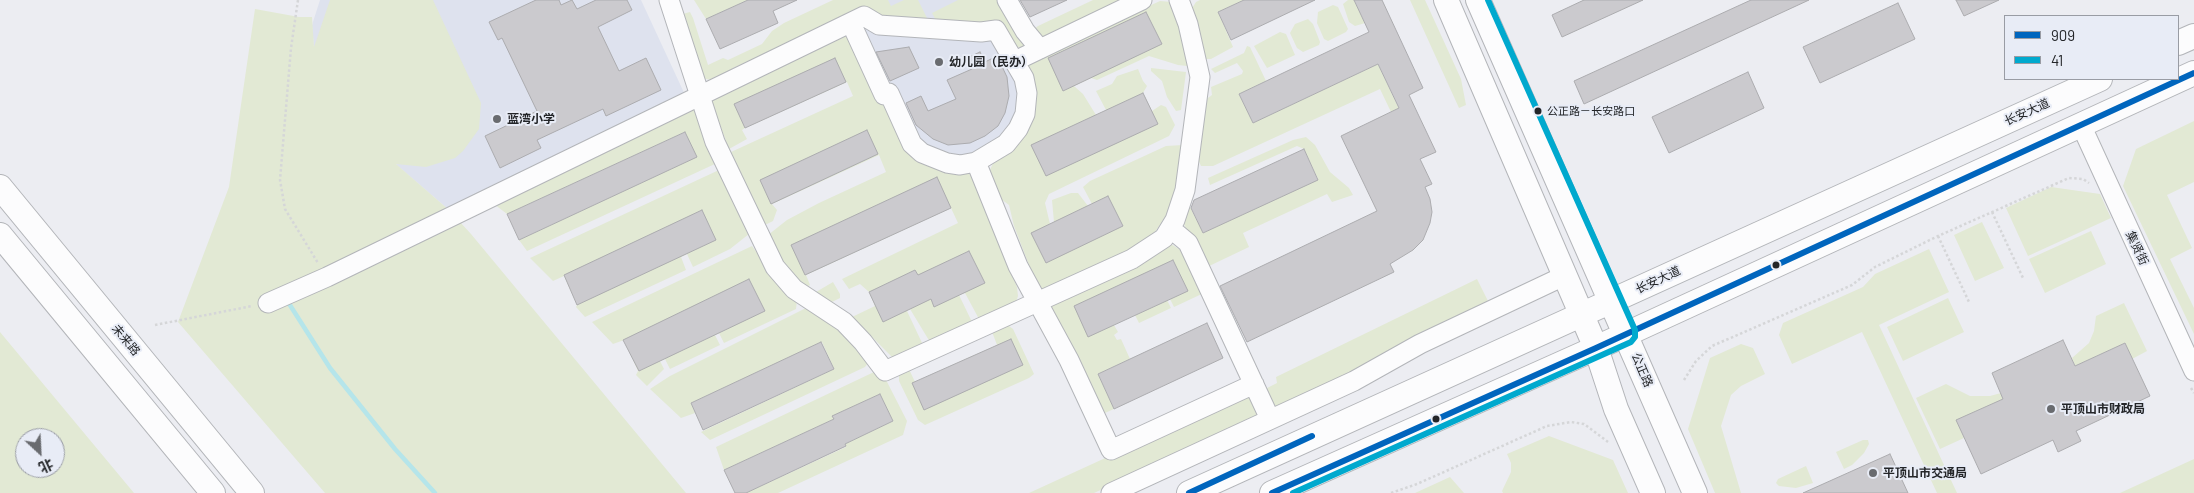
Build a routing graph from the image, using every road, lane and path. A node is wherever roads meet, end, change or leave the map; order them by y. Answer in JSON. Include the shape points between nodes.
{"nodes":[{"id":1,"x":298,"y":0,"type":"edge"},
{"id":2,"x":669,"y":0,"type":"edge"},
{"id":3,"x":1007,"y":0,"type":"edge"},
{"id":4,"x":1142,"y":0,"type":"edge"},
{"id":5,"x":1179,"y":0,"type":"edge"},
{"id":6,"x":1446,"y":0,"type":"edge"},
{"id":7,"x":1478,"y":0,"type":"edge"},
{"id":8,"x":851,"y":23,"type":"junction"},
{"id":9,"x":2194,"y":36,"type":"edge"},
{"id":10,"x":2179,"y":44,"type":"edge"},
{"id":11,"x":1040,"y":48,"type":"junction"},
{"id":12,"x":1015,"y":61,"type":"junction"},
{"id":13,"x":2194,"y":73,"type":"edge"},
{"id":14,"x":2098,"y":80,"type":"edge"},
{"id":15,"x":2179,"y":80,"type":"edge"},
{"id":16,"x":2179,"y":80,"type":"edge"},
{"id":17,"x":699,"y":96,"type":"junction"},
{"id":18,"x":2081,"y":125,"type":"junction"},
{"id":19,"x":976,"y":162,"type":"junction"},
{"id":20,"x":0,"y":187,"type":"edge"},
{"id":21,"x":2096,"y":188,"type":"dead end"},
{"id":22,"x":1992,"y":212,"type":"junction"},
{"id":23,"x":1170,"y":228,"type":"junction"},
{"id":24,"x":0,"y":235,"type":"edge"},
{"id":25,"x":1938,"y":236,"type":"junction"},
{"id":26,"x":1564,"y":276,"type":"junction"},
{"id":27,"x":2022,"y":278,"type":"dead end"},
{"id":28,"x":320,"y":280,"type":"junction"},
{"id":29,"x":1612,"y":301,"type":"junction"},
{"id":30,"x":1036,"y":302,"type":"junction"},
{"id":31,"x":1969,"y":302,"type":"dead end"},
{"id":32,"x":268,"y":303,"type":"joint"},
{"id":33,"x":1582,"y":315,"type":"junction"},
{"id":34,"x":155,"y":324,"type":"dead end"},
{"id":35,"x":1627,"y":334,"type":"junction"},
{"id":36,"x":1596,"y":348,"type":"junction"},
{"id":37,"x":2192,"y":378,"type":"edge"},
{"id":38,"x":1684,"y":380,"type":"dead end"},
{"id":39,"x":1254,"y":384,"type":"junction"},
{"id":40,"x":2194,"y":393,"type":"edge"},
{"id":41,"x":185,"y":410,"type":"junction"},
{"id":42,"x":1270,"y":419,"type":"junction"},
{"id":43,"x":160,"y":430,"type":"junction"},
{"id":44,"x":1612,"y":448,"type":"dead end"},
{"id":45,"x":200,"y":484,"type":"edge"},
{"id":46,"x":213,"y":493,"type":"edge"},
{"id":47,"x":252,"y":493,"type":"edge"},
{"id":48,"x":1111,"y":493,"type":"edge"},
{"id":49,"x":1189,"y":493,"type":"edge"},
{"id":50,"x":1272,"y":493,"type":"edge"},
{"id":51,"x":1391,"y":493,"type":"edge"},
{"id":52,"x":1654,"y":493,"type":"edge"},
{"id":53,"x":1695,"y":493,"type":"edge"}],
"edges":[{"from":1,"to":28,"type":"path","via":[[280,180],[286,209]]},
{"from":2,"to":17,"type":"street"},
{"from":3,"to":11,"type":"street","via":[[1025,31]]},
{"from":4,"to":11,"type":"street"},
{"from":5,"to":23,"type":"street","via":[[1200,76],[1185,190]]},
{"from":6,"to":26,"type":"main road"},
{"from":7,"to":29,"type":"main road","name":"公正路"},
{"from":8,"to":12,"type":"street","via":[[864,16],[878,25],[981,32],[996,30]]},
{"from":8,"to":17,"type":"street"},
{"from":8,"to":19,"type":"street","via":[[884,95],[889,93],[912,144],[928,156],[947,163]]},
{"from":9,"to":10,"type":"main road"},
{"from":11,"to":12,"type":"street"},
{"from":12,"to":19,"type":"street","via":[[1024,78],[1027,94],[1025,114],[1006,144]]},
{"from":13,"to":16,"type":"main road"},
{"from":14,"to":29,"type":"main road","name":"长安大道"},
{"from":15,"to":18,"type":"main road"},
{"from":17,"to":28,"type":"street"},
{"from":17,"to":30,"type":"street","via":[[715,142],[776,267],[794,289],[844,322],[884,371]]},
{"from":18,"to":35,"type":"main road"},
{"from":18,"to":37,"type":"street","name":"集贤街"},
{"from":19,"to":30,"type":"street"},
{"from":20,"to":41,"type":"main road","name":"未来路"},
{"from":21,"to":22,"type":"path","via":[[2083,179],[2069,178]]},
{"from":22,"to":25,"type":"path"},
{"from":22,"to":27,"type":"path"},
{"from":23,"to":30,"type":"street","via":[[1164,238],[1132,259]]},
{"from":23,"to":39,"type":"street","via":[[1188,244]]},
{"from":24,"to":43,"type":"main road"},
{"from":25,"to":31,"type":"path"},
{"from":25,"to":38,"type":"path","via":[[1875,267],[1852,285],[1712,346],[1696,361]]},
{"from":26,"to":33,"type":"main road"},
{"from":26,"to":42,"type":"street","via":[[1420,344],[1354,381]]},
{"from":28,"to":32,"type":"street"},
{"from":29,"to":33,"type":"main road","name":"长安大道"},
{"from":29,"to":35,"type":"main road","name":"公正路"},
{"from":30,"to":39,"type":"street","via":[[1069,360],[1111,450]]},
{"from":32,"to":34,"type":"path"},
{"from":33,"to":36,"type":"main road"},
{"from":33,"to":49,"type":"main road","name":"长安大道"},
{"from":35,"to":36,"type":"main road"},
{"from":35,"to":53,"type":"main road","name":"公正路"},
{"from":36,"to":50,"type":"main road"},
{"from":36,"to":52,"type":"main road","via":[[1616,409]]},
{"from":37,"to":40,"type":"path"},
{"from":39,"to":42,"type":"street"},
{"from":41,"to":43,"type":"main road"},
{"from":41,"to":47,"type":"main road","name":"未来路"},
{"from":42,"to":48,"type":"street"},
{"from":43,"to":45,"type":"main road"},
{"from":44,"to":51,"type":"path","via":[[1607,440],[1584,424],[1571,422],[1547,426]]},
{"from":45,"to":46,"type":"main road"}]}
